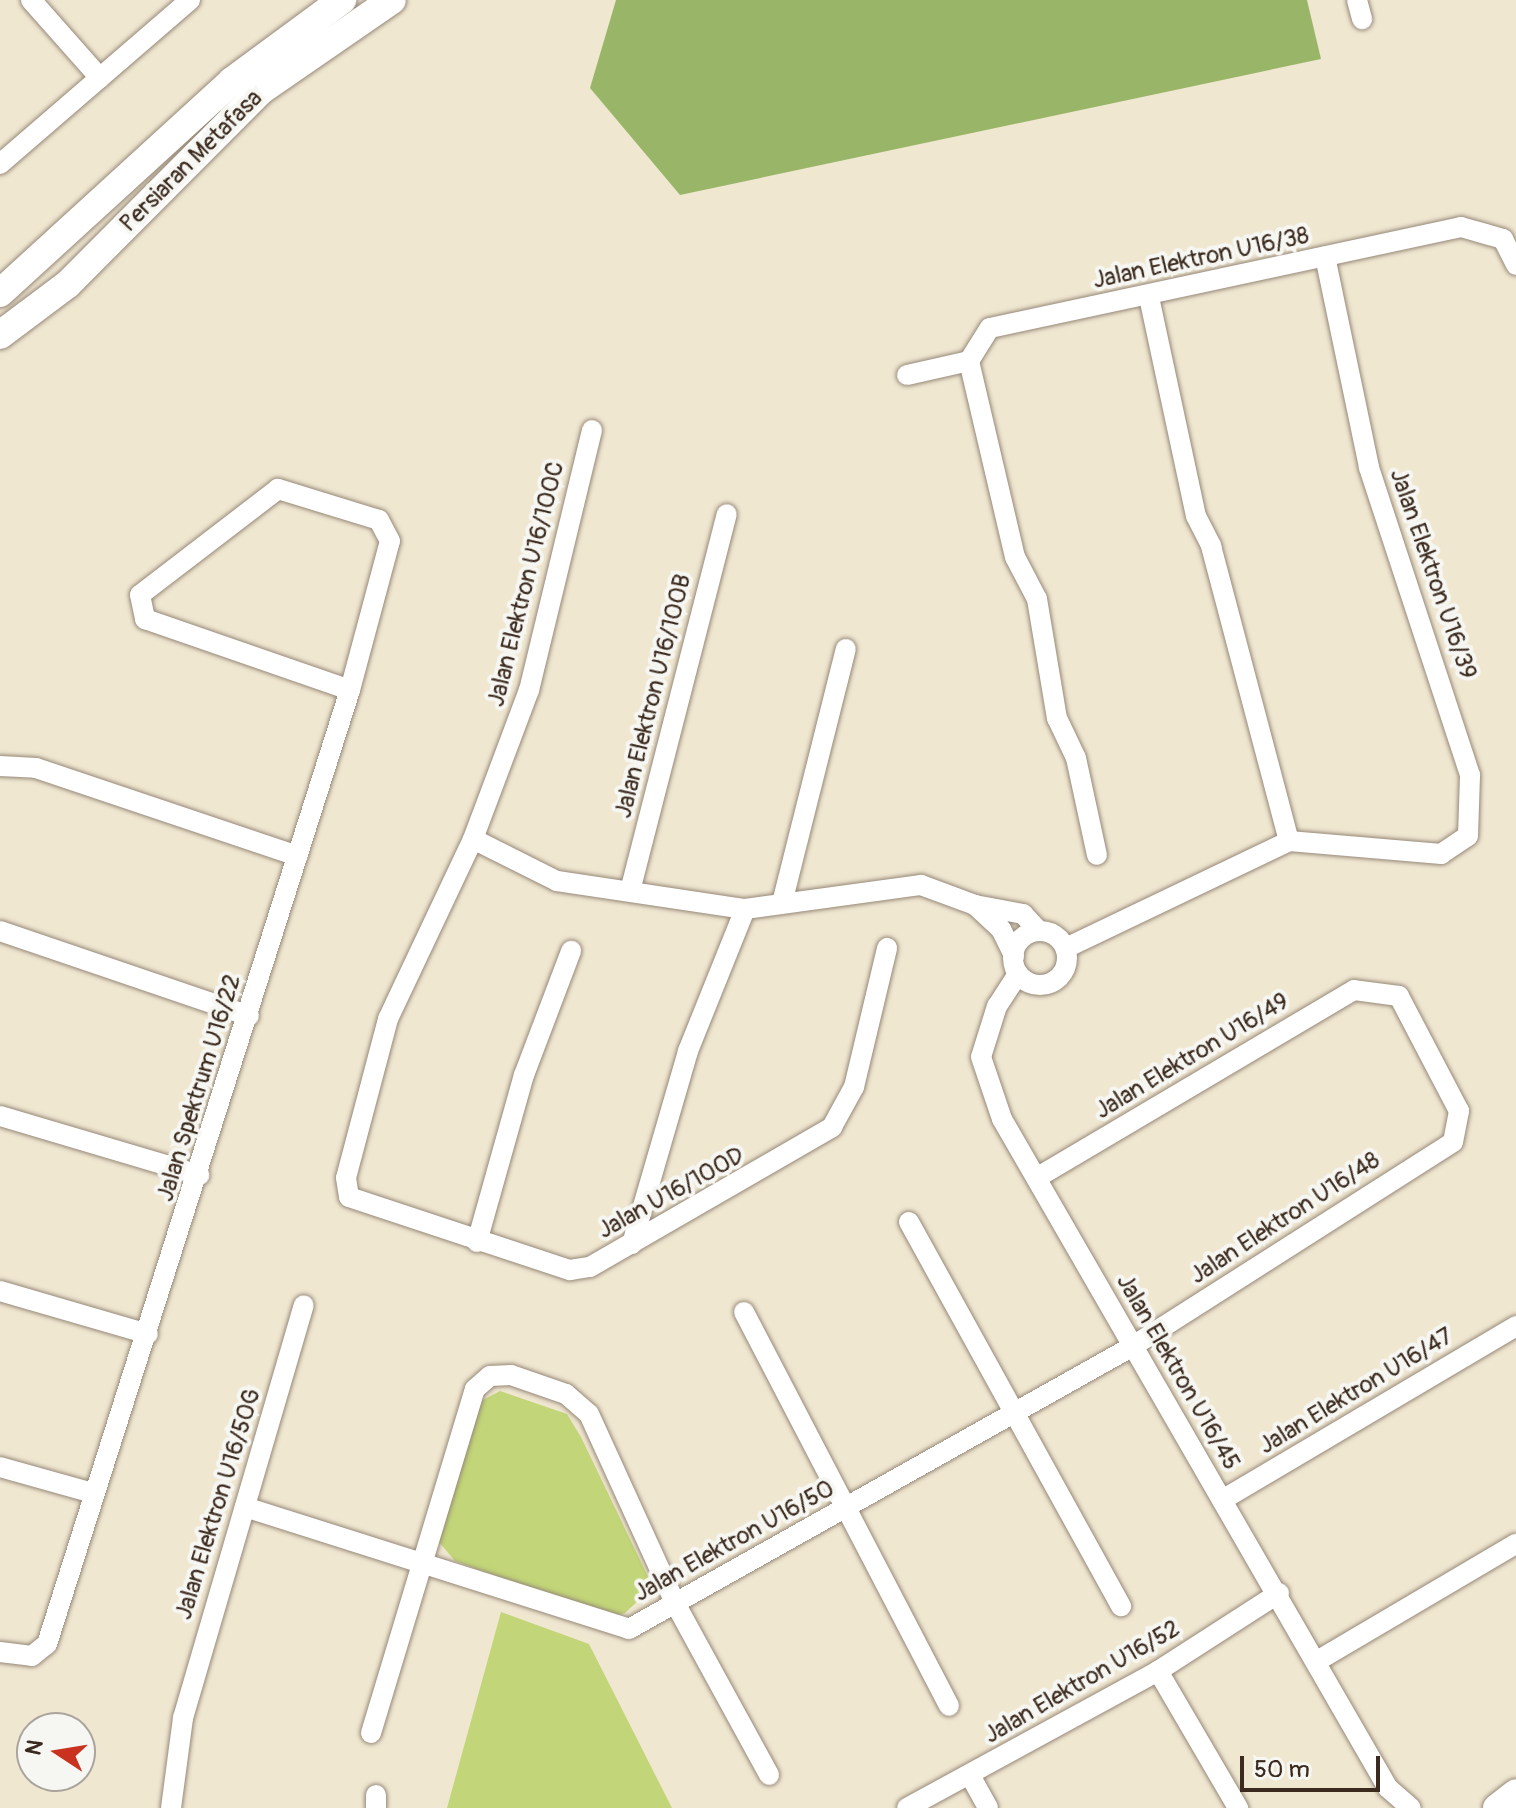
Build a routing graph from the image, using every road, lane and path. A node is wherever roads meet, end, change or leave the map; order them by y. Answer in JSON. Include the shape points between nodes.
{"nodes":[{"id":1,"x":31,"y":0,"type":"edge"},
{"id":2,"x":190,"y":0,"type":"edge"},
{"id":3,"x":342,"y":0,"type":"edge"},
{"id":4,"x":392,"y":0,"type":"edge"},
{"id":5,"x":100,"y":78,"type":"junction"},
{"id":6,"x":0,"y":164,"type":"edge"},
{"id":7,"x":1325,"y":257,"type":"junction"},
{"id":8,"x":1516,"y":265,"type":"edge"},
{"id":9,"x":0,"y":293,"type":"edge"},
{"id":10,"x":1149,"y":297,"type":"junction"},
{"id":11,"x":0,"y":335,"type":"edge"},
{"id":12,"x":969,"y":361,"type":"junction"},
{"id":13,"x":907,"y":375,"type":"dead end"},
{"id":14,"x":592,"y":430,"type":"dead end"},
{"id":15,"x":727,"y":514,"type":"dead end"},
{"id":16,"x":846,"y":649,"type":"dead end"},
{"id":17,"x":350,"y":690,"type":"junction"},
{"id":18,"x":0,"y":766,"type":"edge"},
{"id":19,"x":473,"y":839,"type":"junction"},
{"id":20,"x":1289,"y":841,"type":"junction"},
{"id":21,"x":1097,"y":855,"type":"dead end"},
{"id":22,"x":298,"y":856,"type":"junction"},
{"id":23,"x":630,"y":891,"type":"junction"},
{"id":24,"x":782,"y":903,"type":"junction"},
{"id":25,"x":975,"y":905,"type":"junction"},
{"id":26,"x":745,"y":909,"type":"junction"},
{"id":27,"x":0,"y":931,"type":"edge"},
{"id":28,"x":1039,"y":931,"type":"junction"},
{"id":29,"x":887,"y":948,"type":"dead end"},
{"id":30,"x":1066,"y":948,"type":"junction"},
{"id":31,"x":571,"y":951,"type":"dead end"},
{"id":32,"x":1016,"y":965,"type":"junction"},
{"id":33,"x":1373,"y":989,"type":"joint"},
{"id":34,"x":249,"y":1016,"type":"junction"},
{"id":35,"x":0,"y":1116,"type":"edge"},
{"id":36,"x":199,"y":1175,"type":"junction"},
{"id":37,"x":1040,"y":1176,"type":"junction"},
{"id":38,"x":349,"y":1197,"type":"joint"},
{"id":39,"x":909,"y":1222,"type":"dead end"},
{"id":40,"x":477,"y":1242,"type":"junction"},
{"id":41,"x":632,"y":1244,"type":"junction"},
{"id":42,"x":0,"y":1291,"type":"edge"},
{"id":43,"x":304,"y":1305,"type":"dead end"},
{"id":44,"x":744,"y":1312,"type":"dead end"},
{"id":45,"x":1516,"y":1326,"type":"edge"},
{"id":46,"x":148,"y":1334,"type":"junction"},
{"id":47,"x":1133,"y":1346,"type":"junction"},
{"id":48,"x":1015,"y":1413,"type":"junction"},
{"id":49,"x":0,"y":1467,"type":"edge"},
{"id":50,"x":93,"y":1493,"type":"junction"},
{"id":51,"x":1222,"y":1500,"type":"junction"},
{"id":52,"x":245,"y":1507,"type":"junction"},
{"id":53,"x":845,"y":1509,"type":"junction"},
{"id":54,"x":1516,"y":1544,"type":"edge"},
{"id":55,"x":422,"y":1562,"type":"junction"},
{"id":56,"x":1279,"y":1593,"type":"junction"},
{"id":57,"x":675,"y":1603,"type":"junction"},
{"id":58,"x":1121,"y":1606,"type":"dead end"},
{"id":59,"x":0,"y":1652,"type":"edge"},
{"id":60,"x":1317,"y":1661,"type":"junction"},
{"id":61,"x":1158,"y":1671,"type":"junction"},
{"id":62,"x":949,"y":1706,"type":"dead end"},
{"id":63,"x":371,"y":1733,"type":"dead end"},
{"id":64,"x":769,"y":1775,"type":"dead end"},
{"id":65,"x":971,"y":1777,"type":"junction"},
{"id":66,"x":1516,"y":1793,"type":"edge"},
{"id":67,"x":1389,"y":1798,"type":"edge"},
{"id":68,"x":171,"y":1808,"type":"edge"},
{"id":69,"x":907,"y":1808,"type":"edge"},
{"id":70,"x":988,"y":1808,"type":"edge"},
{"id":71,"x":1238,"y":1808,"type":"edge"},
{"id":72,"x":1411,"y":1808,"type":"edge"},
{"id":73,"x":1497,"y":1808,"type":"edge"}],
"edges":[{"from":1,"to":5,"type":"street"},
{"from":2,"to":5,"type":"street"},
{"from":3,"to":9,"type":"main road","name":"Persiaran Metafasa","via":[[232,81]]},
{"from":4,"to":11,"type":"main road","name":"Persiaran Metafasa","via":[[260,91],[68,284]]},
{"from":5,"to":6,"type":"street"},
{"from":7,"to":8,"type":"street","name":"Jalan Elektron U16/38","via":[[1461,227],[1503,239]]},
{"from":7,"to":10,"type":"street","name":"Jalan Elektron U16/38"},
{"from":7,"to":20,"type":"street","name":"Jalan Elektron U16/39","via":[[1369,467],[1435,658],[1474,812],[1468,836],[1441,854]]},
{"from":10,"to":12,"type":"street","name":"Jalan Elektron U16/38","via":[[990,328]]},
{"from":10,"to":20,"type":"street","via":[[1196,516],[1211,546]]},
{"from":12,"to":13,"type":"street"},
{"from":12,"to":21,"type":"street","via":[[1015,557],[1037,599],[1057,718],[1076,758]]},
{"from":14,"to":19,"type":"street","name":"Jalan Elektron U16/100C","via":[[529,690]]},
{"from":15,"to":23,"type":"street","name":"Jalan Elektron U16/100B"},
{"from":16,"to":24,"type":"street"},
{"from":17,"to":17,"type":"street","name":"Jalan Spektrum U16/22","via":[[390,541],[379,520],[278,489],[140,595],[145,619]]},
{"from":17,"to":22,"type":"street","name":"Jalan Spektrum U16/22"},
{"from":18,"to":22,"type":"street","via":[[36,768]]},
{"from":19,"to":23,"type":"street","via":[[557,881]]},
{"from":19,"to":38,"type":"street","name":"Jalan Elektron U16/100C","via":[[388,1019],[346,1178]]},
{"from":20,"to":30,"type":"street"},
{"from":22,"to":34,"type":"street","name":"Jalan Spektrum U16/22"},
{"from":23,"to":26,"type":"street"},
{"from":24,"to":25,"type":"street","via":[[921,885]]},
{"from":24,"to":26,"type":"street"},
{"from":25,"to":28,"type":"street","via":[[1023,914]]},
{"from":25,"to":32,"type":"street","via":[[1001,929]]},
{"from":26,"to":41,"type":"street","via":[[688,1051]]},
{"from":27,"to":34,"type":"street"},
{"from":28,"to":30,"type":"street"},
{"from":28,"to":32,"type":"street","via":[[1019,941]]},
{"from":29,"to":41,"type":"street","name":"Jalan U16/100D","via":[[854,1087],[832,1127]]},
{"from":30,"to":32,"type":"street","via":[[1057,979],[1032,984]]},
{"from":31,"to":40,"type":"street","via":[[524,1075]]},
{"from":32,"to":37,"type":"street","name":"Jalan Elektron U16/45","via":[[981,1057],[1002,1119]]},
{"from":33,"to":37,"type":"street","name":"Jalan Elektron U16/49","via":[[1354,990]]},
{"from":33,"to":47,"type":"street","name":"Jalan Elektron U16/48","via":[[1399,996],[1459,1111],[1453,1142]]},
{"from":34,"to":36,"type":"street","name":"Jalan Spektrum U16/22"},
{"from":35,"to":36,"type":"street"},
{"from":36,"to":46,"type":"street","name":"Jalan Spektrum U16/22"},
{"from":37,"to":47,"type":"street","name":"Jalan Elektron U16/45"},
{"from":38,"to":40,"type":"street","name":"Jalan U16/100D"},
{"from":39,"to":48,"type":"street"},
{"from":40,"to":41,"type":"street","name":"Jalan U16/100D","via":[[570,1270]]},
{"from":42,"to":46,"type":"street"},
{"from":43,"to":52,"type":"street","name":"Jalan Elektron U16/50G"},
{"from":44,"to":53,"type":"street"},
{"from":45,"to":51,"type":"street","name":"Jalan Elektron U16/47"},
{"from":46,"to":50,"type":"street","name":"Jalan Spektrum U16/22"},
{"from":47,"to":48,"type":"street","name":"Jalan Elektron U16/50"},
{"from":47,"to":51,"type":"street","name":"Jalan Elektron U16/45"},
{"from":48,"to":53,"type":"street","name":"Jalan Elektron U16/50"},
{"from":48,"to":58,"type":"street"},
{"from":49,"to":50,"type":"street"},
{"from":50,"to":59,"type":"street","name":"Jalan Spektrum U16/22","via":[[47,1644],[32,1656]]},
{"from":51,"to":56,"type":"street","name":"Jalan Elektron U16/45"},
{"from":52,"to":55,"type":"street","name":"Jalan Elektron U16/50"},
{"from":52,"to":68,"type":"street","name":"Jalan Elektron U16/50G","via":[[183,1718]]},
{"from":53,"to":57,"type":"street","name":"Jalan Elektron U16/50"},
{"from":53,"to":62,"type":"street"},
{"from":54,"to":60,"type":"street"},
{"from":55,"to":57,"type":"street","name":"Jalan Elektron U16/50","via":[[621,1631]]},
{"from":55,"to":57,"type":"street","via":[[475,1389],[490,1376],[511,1375],[566,1394],[589,1414]]},
{"from":55,"to":63,"type":"street"},
{"from":56,"to":60,"type":"street","name":"Jalan Elektron U16/45"},
{"from":56,"to":61,"type":"street","name":"Jalan Elektron U16/52"},
{"from":57,"to":64,"type":"street"},
{"from":60,"to":67,"type":"street","name":"Jalan Elektron U16/45"},
{"from":61,"to":65,"type":"street","name":"Jalan Elektron U16/52"},
{"from":61,"to":71,"type":"street"},
{"from":65,"to":69,"type":"street","name":"Jalan Elektron U16/52"},
{"from":65,"to":70,"type":"street"},
{"from":66,"to":73,"type":"main road"},
{"from":67,"to":72,"type":"street","name":"Jalan Elektron U16/45"}]}
